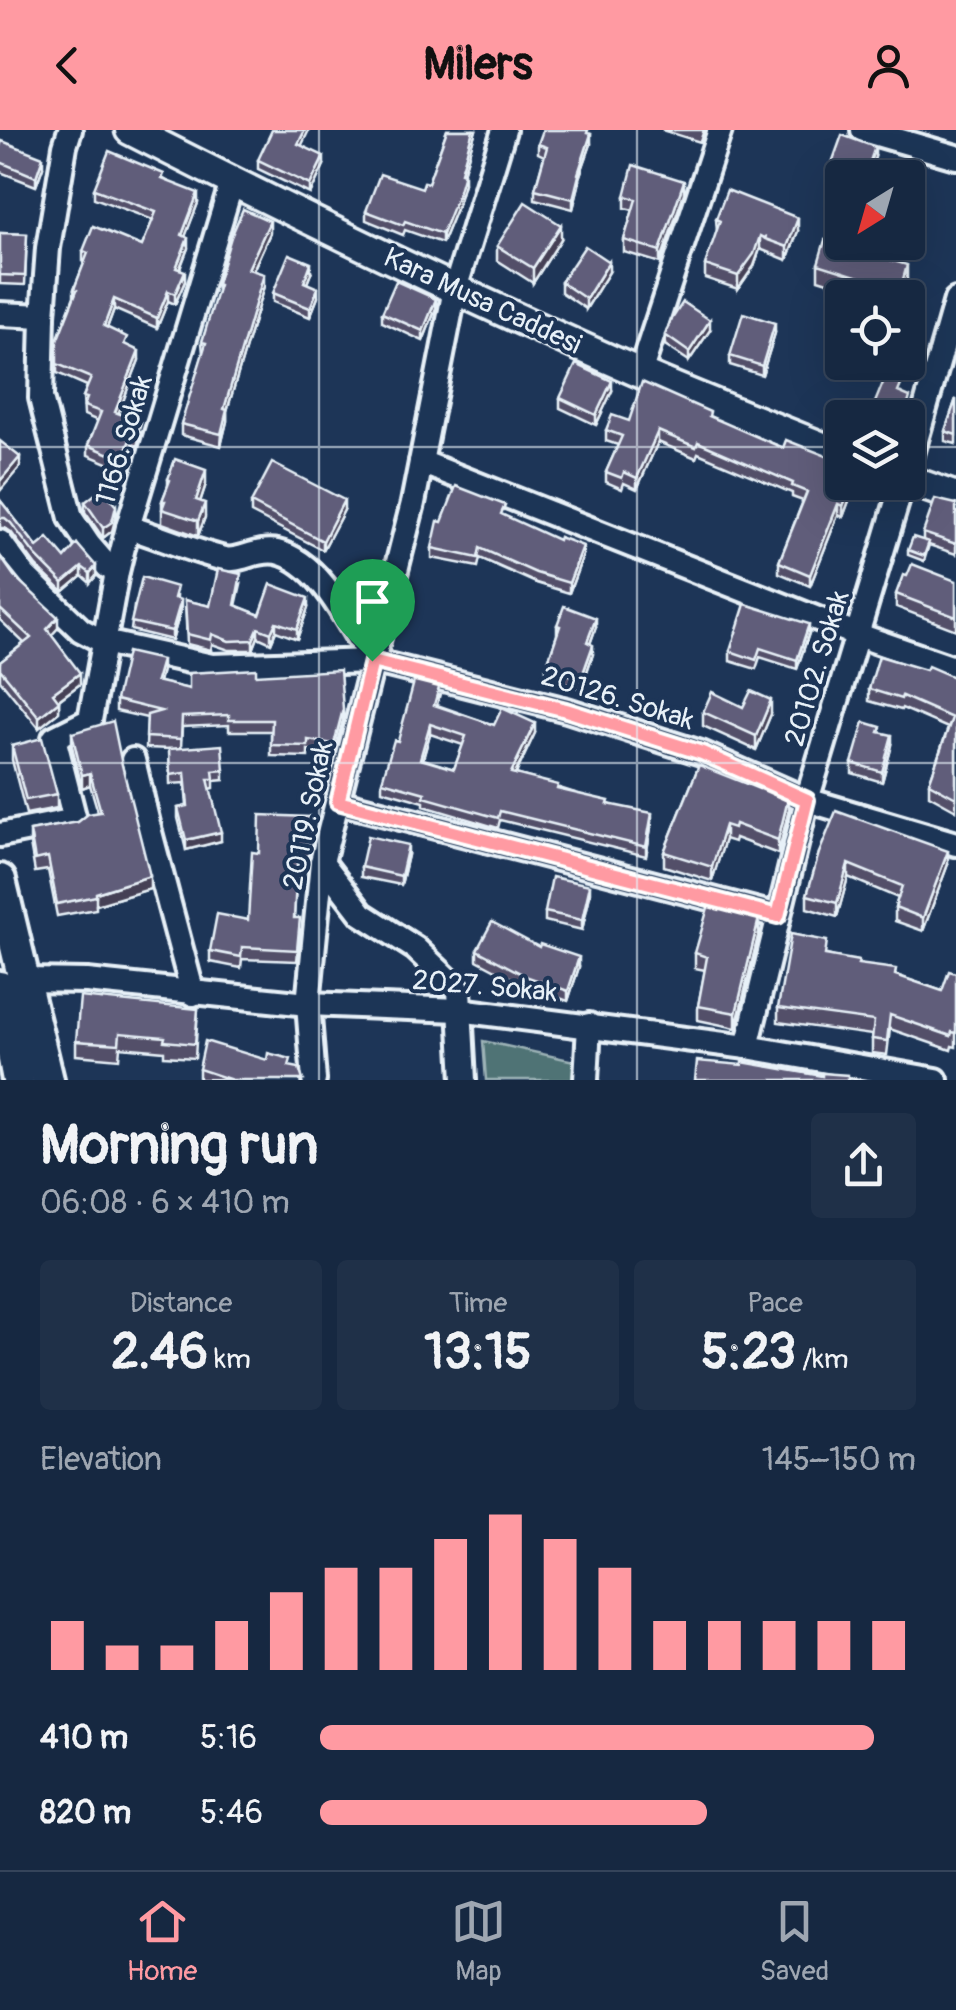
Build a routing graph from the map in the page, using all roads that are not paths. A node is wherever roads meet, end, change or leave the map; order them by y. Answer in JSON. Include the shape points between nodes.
{"nodes":[{"id":1,"x":70,"y":130,"type":"edge"},
{"id":2,"x":130,"y":130,"type":"edge"},
{"id":3,"x":504,"y":130,"type":"edge"},
{"id":4,"x":720,"y":130,"type":"edge"},
{"id":5,"x":864,"y":130,"type":"edge"},
{"id":6,"x":956,"y":157,"type":"edge"},
{"id":7,"x":232,"y":182,"type":"junction"},
{"id":8,"x":455,"y":289,"type":"junction"},
{"id":9,"x":956,"y":300,"type":"edge"},
{"id":10,"x":0,"y":314,"type":"edge"},
{"id":11,"x":42,"y":316,"type":"junction"},
{"id":12,"x":640,"y":373,"type":"junction"},
{"id":13,"x":925,"y":408,"type":"edge"},
{"id":14,"x":825,"y":447,"type":"edge"},
{"id":15,"x":421,"y":462,"type":"junction"},
{"id":16,"x":925,"y":488,"type":"edge"},
{"id":17,"x":956,"y":497,"type":"edge"},
{"id":18,"x":899,"y":500,"type":"edge"},
{"id":19,"x":128,"y":527,"type":"junction"},
{"id":20,"x":0,"y":542,"type":"edge"},
{"id":21,"x":117,"y":572,"type":"junction"},
{"id":22,"x":858,"y":635,"type":"junction"},
{"id":23,"x":104,"y":642,"type":"junction"},
{"id":24,"x":372,"y":661,"type":"junction"},
{"id":25,"x":956,"y":669,"type":"edge"},
{"id":26,"x":133,"y":760,"type":"dead end"},
{"id":27,"x":807,"y":800,"type":"junction"},
{"id":28,"x":338,"y":802,"type":"junction"},
{"id":29,"x":0,"y":835,"type":"edge"},
{"id":30,"x":956,"y":844,"type":"edge"},
{"id":31,"x":322,"y":862,"type":"junction"},
{"id":32,"x":0,"y":880,"type":"edge"},
{"id":33,"x":778,"y":916,"type":"junction"},
{"id":34,"x":13,"y":984,"type":"edge"},
{"id":35,"x":193,"y":994,"type":"junction"},
{"id":36,"x":308,"y":1004,"type":"junction"},
{"id":37,"x":459,"y":1010,"type":"junction"},
{"id":38,"x":589,"y":1025,"type":"junction"},
{"id":39,"x":746,"y":1047,"type":"junction"},
{"id":40,"x":874,"y":1074,"type":"edge"},
{"id":41,"x":18,"y":1080,"type":"edge"},
{"id":42,"x":48,"y":1080,"type":"edge"},
{"id":43,"x":314,"y":1080,"type":"edge"},
{"id":44,"x":464,"y":1080,"type":"edge"},
{"id":45,"x":586,"y":1080,"type":"edge"},
{"id":46,"x":936,"y":1080,"type":"edge"}],
"edges":[{"from":1,"to":11,"type":"street"},
{"from":2,"to":7,"type":"street","name":"Kara Musa Caddesi"},
{"from":3,"to":8,"type":"street","name":"20119. Sokak"},
{"from":4,"to":12,"type":"street"},
{"from":5,"to":6,"type":"street"},
{"from":7,"to":8,"type":"street","name":"Kara Musa Caddesi"},
{"from":7,"to":19,"type":"street","name":"1166. Sokak"},
{"from":8,"to":12,"type":"street","name":"Kara Musa Caddesi"},
{"from":8,"to":15,"type":"street","name":"20119. Sokak"},
{"from":9,"to":13,"type":"street"},
{"from":10,"to":11,"type":"street"},
{"from":11,"to":21,"type":"street","via":[[41,398],[71,518]]},
{"from":12,"to":14,"type":"street","name":"Kara Musa Caddesi"},
{"from":15,"to":22,"type":"street"},
{"from":15,"to":24,"type":"street","name":"20119. Sokak"},
{"from":16,"to":17,"type":"street"},
{"from":18,"to":22,"type":"street","name":"20102. Sokak"},
{"from":19,"to":21,"type":"street","name":"1166. Sokak"},
{"from":19,"to":24,"type":"street","via":[[230,560],[276,552],[302,562]]},
{"from":20,"to":23,"type":"street","via":[[39,590]]},
{"from":21,"to":23,"type":"street","name":"1166. Sokak"},
{"from":22,"to":25,"type":"street"},
{"from":22,"to":27,"type":"street","name":"20102. Sokak"},
{"from":23,"to":24,"type":"street","name":"20126. Sokak","via":[[212,666]]},
{"from":23,"to":29,"type":"street","name":"1166. Sokak","via":[[90,720],[54,738],[75,820]]},
{"from":24,"to":27,"type":"street","name":"20126. Sokak","via":[[566,710],[684,748]]},
{"from":24,"to":28,"type":"street","name":"20119. Sokak"},
{"from":26,"to":35,"type":"street"},
{"from":27,"to":30,"type":"street","name":"20126. Sokak"},
{"from":27,"to":33,"type":"street","name":"20102. Sokak"},
{"from":28,"to":31,"type":"street","name":"20119. Sokak"},
{"from":28,"to":33,"type":"street"},
{"from":31,"to":36,"type":"street","name":"20119. Sokak"},
{"from":31,"to":37,"type":"street","via":[[362,914],[415,948],[459,990]]},
{"from":32,"to":34,"type":"main road"},
{"from":33,"to":39,"type":"street","name":"20102. Sokak"},
{"from":34,"to":35,"type":"street","name":"2027. Sokak","via":[[87,981]]},
{"from":34,"to":41,"type":"main road"},
{"from":34,"to":42,"type":"main road"},
{"from":35,"to":36,"type":"street","name":"2027. Sokak"},
{"from":36,"to":37,"type":"street","name":"2027. Sokak"},
{"from":36,"to":43,"type":"street","name":"20119. Sokak"},
{"from":37,"to":38,"type":"street","name":"2027. Sokak"},
{"from":37,"to":44,"type":"street"},
{"from":38,"to":39,"type":"street","name":"2027. Sokak"},
{"from":38,"to":45,"type":"street"},
{"from":39,"to":40,"type":"street","name":"2027. Sokak"},
{"from":40,"to":46,"type":"street","name":"2027. Sokak"}]}
